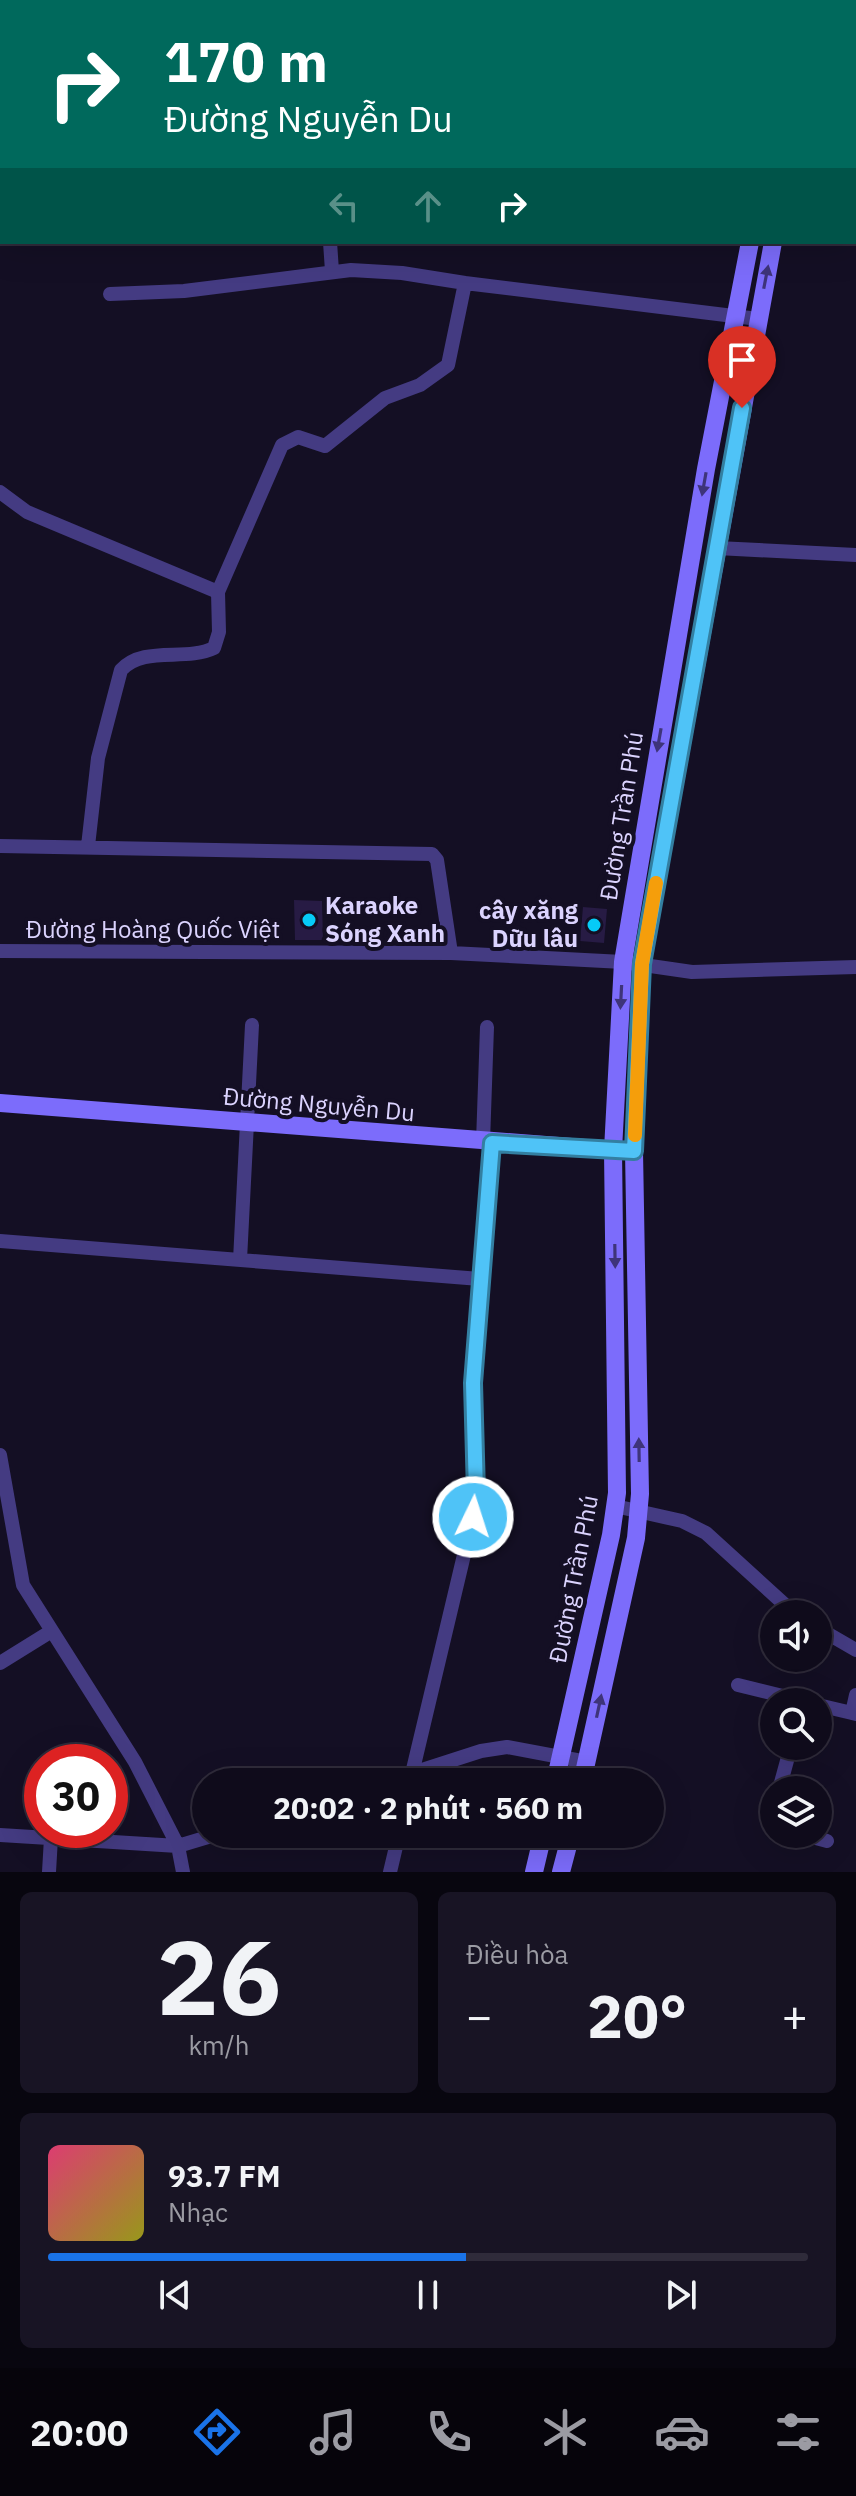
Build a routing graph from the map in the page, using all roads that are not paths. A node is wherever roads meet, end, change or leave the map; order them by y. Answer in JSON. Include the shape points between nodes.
{"nodes":[{"id":1,"x":330,"y":244,"type":"edge"},
{"id":2,"x":750,"y":244,"type":"edge"},
{"id":3,"x":773,"y":244,"type":"edge"},
{"id":4,"x":332,"y":271,"type":"junction"},
{"id":5,"x":465,"y":283,"type":"junction"},
{"id":6,"x":110,"y":294,"type":"dead end"},
{"id":7,"x":736,"y":315,"type":"junction"},
{"id":8,"x":758,"y":319,"type":"junction"},
{"id":9,"x":0,"y":492,"type":"edge"},
{"id":10,"x":717,"y":548,"type":"junction"},
{"id":11,"x":856,"y":555,"type":"edge"},
{"id":12,"x":218,"y":592,"type":"junction"},
{"id":13,"x":0,"y":846,"type":"edge"},
{"id":14,"x":88,"y":846,"type":"junction"},
{"id":15,"x":0,"y":951,"type":"edge"},
{"id":16,"x":451,"y":953,"type":"junction"},
{"id":17,"x":632,"y":963,"type":"junction"},
{"id":18,"x":856,"y":967,"type":"edge"},
{"id":19,"x":252,"y":1025,"type":"dead end"},
{"id":20,"x":487,"y":1027,"type":"dead end"},
{"id":21,"x":0,"y":1103,"type":"edge"},
{"id":22,"x":246,"y":1123,"type":"junction"},
{"id":23,"x":488,"y":1142,"type":"junction"},
{"id":24,"x":613,"y":1150,"type":"junction"},
{"id":25,"x":634,"y":1151,"type":"junction"},
{"id":26,"x":0,"y":1241,"type":"edge"},
{"id":27,"x":240,"y":1260,"type":"junction"},
{"id":28,"x":480,"y":1279,"type":"junction"},
{"id":29,"x":0,"y":1455,"type":"edge"},
{"id":30,"x":615,"y":1506,"type":"junction"},
{"id":31,"x":638,"y":1512,"type":"junction"},
{"id":32,"x":8,"y":1554,"type":"edge"},
{"id":33,"x":780,"y":1600,"type":"edge"},
{"id":34,"x":50,"y":1632,"type":"junction"},
{"id":35,"x":832,"y":1636,"type":"edge"},
{"id":36,"x":856,"y":1650,"type":"edge"},
{"id":37,"x":0,"y":1663,"type":"edge"},
{"id":38,"x":738,"y":1685,"type":"dead end"},
{"id":39,"x":760,"y":1691,"type":"edge"},
{"id":40,"x":856,"y":1695,"type":"edge"},
{"id":41,"x":832,"y":1708,"type":"edge"},
{"id":42,"x":854,"y":1714,"type":"edge"},
{"id":43,"x":561,"y":1754,"type":"junction"},
{"id":44,"x":587,"y":1762,"type":"junction"},
{"id":45,"x":413,"y":1768,"type":"edge"},
{"id":46,"x":439,"y":1768,"type":"edge"},
{"id":47,"x":558,"y":1768,"type":"edge"},
{"id":48,"x":586,"y":1768,"type":"edge"},
{"id":49,"x":0,"y":1835,"type":"edge"},
{"id":50,"x":24,"y":1836,"type":"edge"},
{"id":51,"x":192,"y":1842,"type":"edge"},
{"id":52,"x":128,"y":1843,"type":"edge"},
{"id":53,"x":178,"y":1846,"type":"junction"},
{"id":54,"x":50,"y":1848,"type":"edge"},
{"id":55,"x":396,"y":1848,"type":"edge"},
{"id":56,"x":540,"y":1848,"type":"edge"},
{"id":57,"x":567,"y":1848,"type":"edge"},
{"id":58,"x":49,"y":1872,"type":"edge"},
{"id":59,"x":170,"y":1872,"type":"edge"},
{"id":60,"x":183,"y":1872,"type":"edge"},
{"id":61,"x":390,"y":1872,"type":"edge"},
{"id":62,"x":534,"y":1872,"type":"edge"},
{"id":63,"x":561,"y":1872,"type":"edge"}],
"edges":[{"from":1,"to":4,"type":"street"},
{"from":2,"to":7,"type":"main road","name":"Đường Trần Phú"},
{"from":8,"to":3,"type":"main road","name":"Đường Trần Phú","one_way":true},
{"from":4,"to":5,"type":"street","via":[[402,273]]},
{"from":4,"to":6,"type":"street","via":[[184,291]]},
{"from":5,"to":7,"type":"street"},
{"from":5,"to":12,"type":"street","via":[[448,365],[420,385],[385,398],[325,446],[298,437],[282,445]]},
{"from":7,"to":8,"type":"street"},
{"from":7,"to":17,"type":"main road","name":"Đường Trần Phú","one_way":true,"via":[[661,729]]},
{"from":8,"to":10,"type":"main road","name":"Đường Trần Phú"},
{"from":9,"to":12,"type":"street","via":[[27,512]]},
{"from":10,"to":11,"type":"street"},
{"from":10,"to":17,"type":"main road","name":"Đường Trần Phú"},
{"from":12,"to":14,"type":"street","via":[[214,648],[140,658],[128,662],[116,678],[98,758]]},
{"from":13,"to":14,"type":"street"},
{"from":14,"to":16,"type":"street","via":[[432,854]]},
{"from":15,"to":16,"type":"street","name":"Đường Hoàng Quốc Việt"},
{"from":16,"to":17,"type":"street","name":"Đường Hoàng Quốc Việt"},
{"from":17,"to":18,"type":"street","name":"Đường Hoàng Quốc Việt","via":[[692,972]]},
{"from":17,"to":24,"type":"main road","name":"Đường Trần Phú","one_way":true},
{"from":17,"to":25,"type":"main road","name":"Đường Trần Phú"},
{"from":19,"to":22,"type":"street"},
{"from":20,"to":23,"type":"street"},
{"from":21,"to":22,"type":"main road","name":"Đường Nguyễn Du"},
{"from":22,"to":23,"type":"main road","name":"Đường Nguyễn Du"},
{"from":22,"to":27,"type":"street"},
{"from":23,"to":24,"type":"main road","name":"Đường Nguyễn Du"},
{"from":23,"to":28,"type":"street"},
{"from":24,"to":25,"type":"main road","name":"Đường Nguyễn Du"},
{"from":24,"to":30,"type":"main road","name":"Đường Trần Phú","one_way":true},
{"from":31,"to":25,"type":"main road","name":"Đường Trần Phú","one_way":true},
{"from":26,"to":27,"type":"street"},
{"from":27,"to":28,"type":"street"},
{"from":28,"to":45,"type":"street","via":[[473,1517]]},
{"from":29,"to":32,"type":"street"},
{"from":30,"to":31,"type":"street"},
{"from":30,"to":43,"type":"main road","name":"Đường Trần Phú"},
{"from":31,"to":33,"type":"street","via":[[682,1521],[706,1533]]},
{"from":44,"to":31,"type":"main road","name":"Đường Trần Phú","one_way":true},
{"from":32,"to":34,"type":"street"},
{"from":34,"to":37,"type":"street"},
{"from":34,"to":53,"type":"street","via":[[135,1762]]},
{"from":35,"to":36,"type":"street"},
{"from":38,"to":39,"type":"street"},
{"from":40,"to":42,"type":"street"},
{"from":41,"to":42,"type":"street"},
{"from":43,"to":44,"type":"street"},
{"from":43,"to":46,"type":"street","via":[[496,1748]]},
{"from":43,"to":47,"type":"main road","name":"Đường Trần Phú"},
{"from":44,"to":48,"type":"main road","name":"Đường Trần Phú"},
{"from":49,"to":50,"type":"street"},
{"from":51,"to":53,"type":"street"},
{"from":52,"to":53,"type":"street"},
{"from":53,"to":59,"type":"street"},
{"from":53,"to":60,"type":"street"},
{"from":54,"to":58,"type":"street"},
{"from":55,"to":61,"type":"street"},
{"from":56,"to":62,"type":"main road"},
{"from":57,"to":63,"type":"main road"}]}
